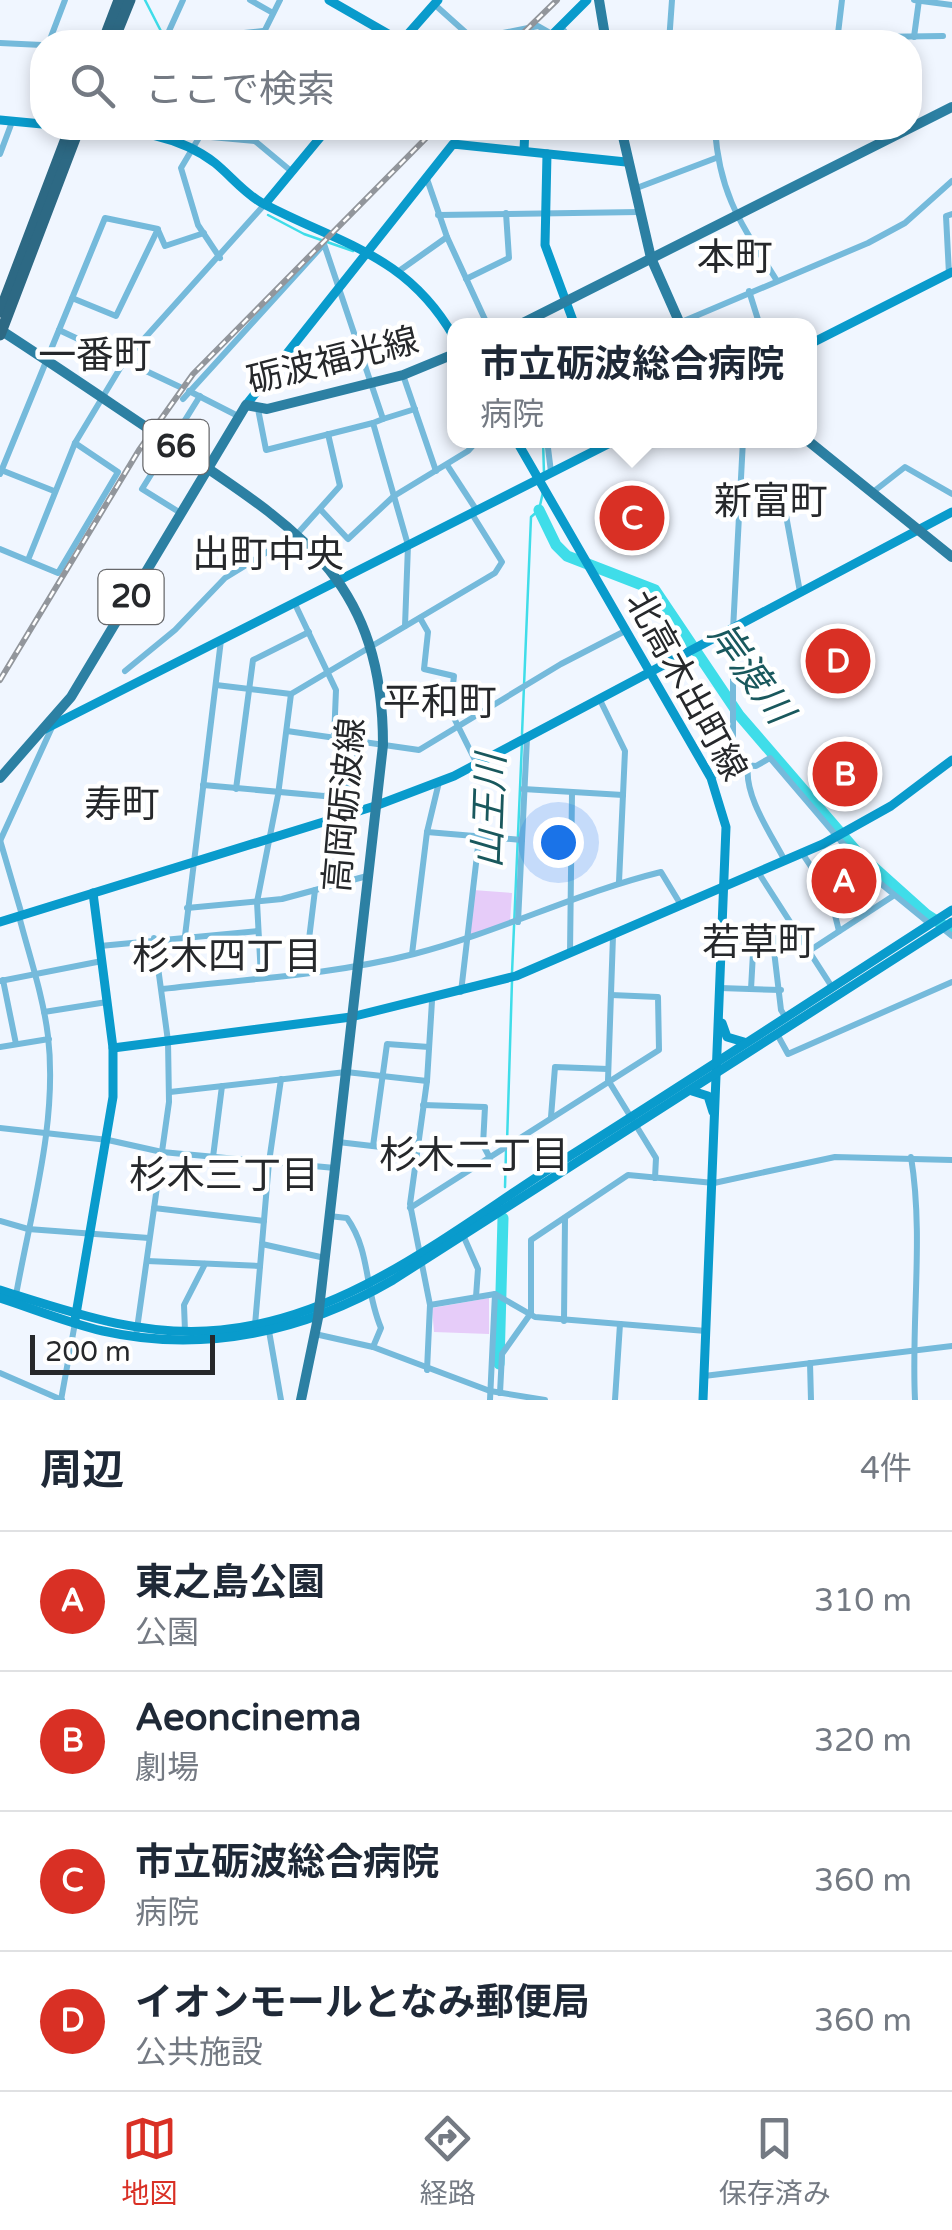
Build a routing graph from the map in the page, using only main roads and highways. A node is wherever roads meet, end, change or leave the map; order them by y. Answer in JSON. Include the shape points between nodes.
{"nodes":[{"id":1,"x":119,"y":0,"type":"edge"},
{"id":2,"x":130,"y":0,"type":"edge"},
{"id":3,"x":599,"y":0,"type":"edge"},
{"id":4,"x":108,"y":30,"type":"edge"},
{"id":5,"x":119,"y":30,"type":"edge"},
{"id":6,"x":604,"y":30,"type":"edge"},
{"id":7,"x":952,"y":107,"type":"edge"},
{"id":8,"x":922,"y":122,"type":"edge"},
{"id":9,"x":65,"y":140,"type":"edge"},
{"id":10,"x":74,"y":140,"type":"edge"},
{"id":11,"x":622,"y":140,"type":"edge"},
{"id":12,"x":885,"y":140,"type":"edge"},
{"id":13,"x":651,"y":258,"type":"junction"},
{"id":14,"x":0,"y":312,"type":"edge"},
{"id":15,"x":533,"y":318,"type":"edge"},
{"id":16,"x":675,"y":318,"type":"edge"},
{"id":17,"x":0,"y":332,"type":"edge"},
{"id":18,"x":447,"y":357,"type":"edge"},
{"id":19,"x":817,"y":448,"type":"edge"},
{"id":20,"x":206,"y":468,"type":"junction"},
{"id":21,"x":952,"y":557,"type":"edge"},
{"id":22,"x":5,"y":768,"type":"edge"},
{"id":23,"x":0,"y":778,"type":"edge"},
{"id":24,"x":301,"y":1400,"type":"edge"}],
"edges":[{"from":1,"to":4,"type":"highway"},
{"from":2,"to":5,"type":"highway"},
{"from":3,"to":6,"type":"main road"},
{"from":7,"to":8,"type":"main road"},
{"from":9,"to":14,"type":"highway"},
{"from":10,"to":17,"type":"highway"},
{"from":11,"to":13,"type":"main road"},
{"from":12,"to":13,"type":"main road"},
{"from":13,"to":15,"type":"main road"},
{"from":13,"to":16,"type":"main road"},
{"from":17,"to":20,"type":"main road","name":"高岡砺波線","number":"66"},
{"from":18,"to":20,"type":"main road","name":"砺波福光線","number":"20","via":[[404,375],[258,409],[246,405]]},
{"from":19,"to":21,"type":"main road"},
{"from":20,"to":22,"type":"main road","name":"砺波福光線","number":"20","via":[[71,697]]},
{"from":20,"to":24,"type":"main road","name":"高岡砺波線","number":"66","via":[[298,533],[336,580],[370,646],[379,683],[383,745],[319,1312]]},
{"from":22,"to":23,"type":"main road","name":"砺波福光線","number":"20"}]}
